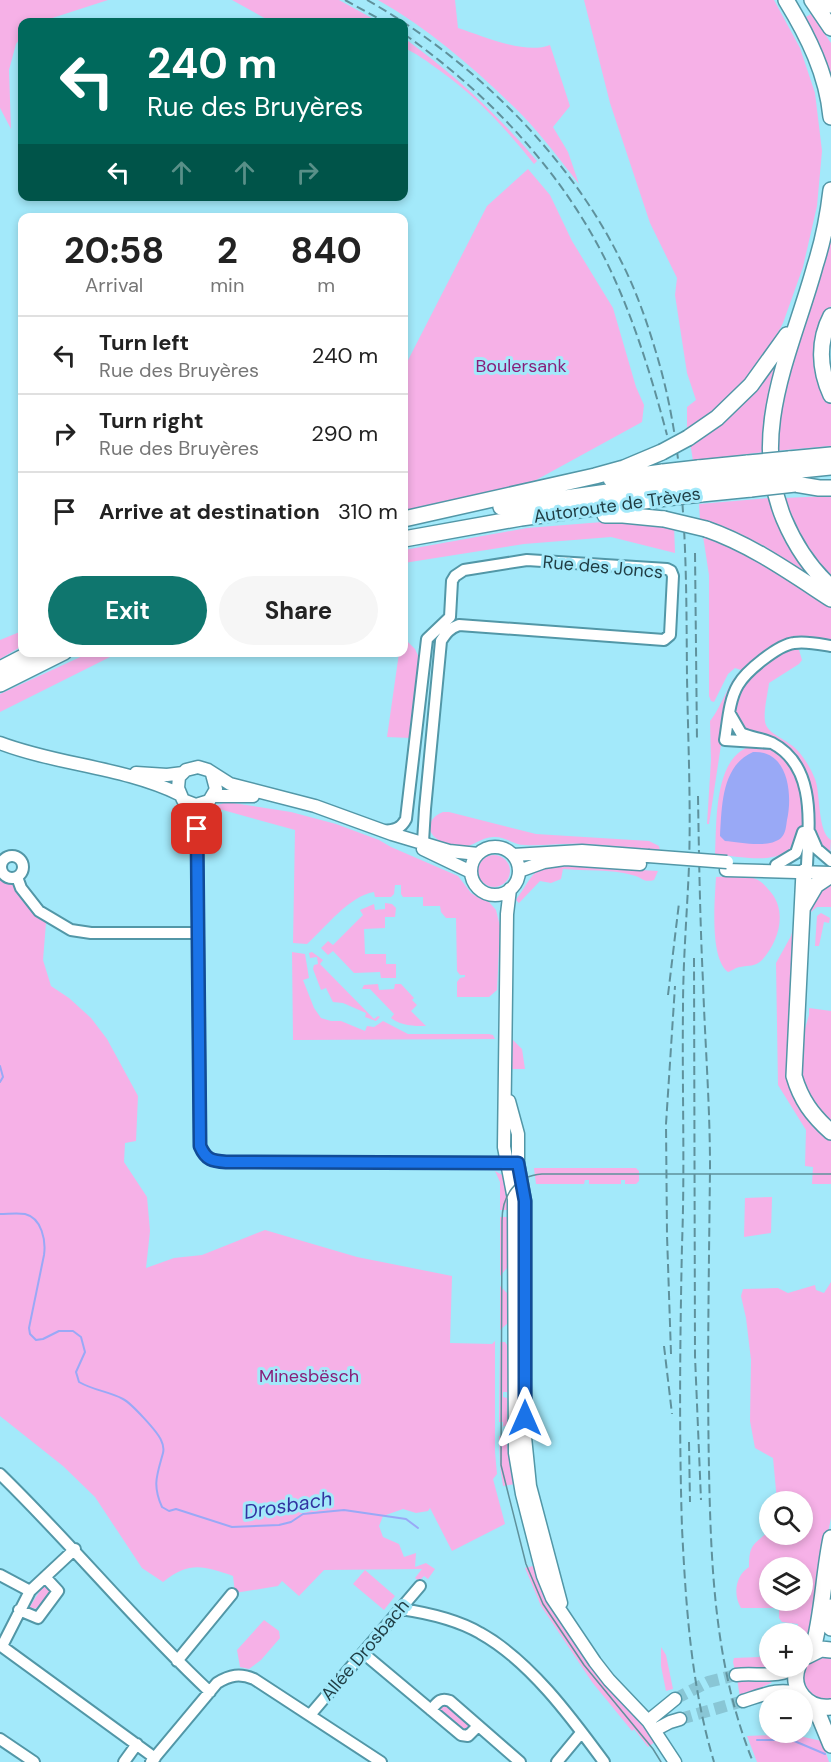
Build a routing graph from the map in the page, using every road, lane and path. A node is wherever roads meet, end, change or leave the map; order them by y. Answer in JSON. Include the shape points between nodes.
{"nodes":[{"id":1,"x":786,"y":0,"type":"edge"},
{"id":2,"x":812,"y":0,"type":"edge"},
{"id":3,"x":822,"y":0,"type":"edge"},
{"id":4,"x":827,"y":0,"type":"edge"},
{"id":5,"x":831,"y":5,"type":"edge"},
{"id":6,"x":831,"y":12,"type":"edge"},
{"id":7,"x":831,"y":28,"type":"edge"},
{"id":8,"x":831,"y":117,"type":"edge"},
{"id":9,"x":831,"y":190,"type":"edge"},
{"id":10,"x":831,"y":316,"type":"edge"},
{"id":11,"x":796,"y":326,"type":"junction"},
{"id":12,"x":831,"y":395,"type":"edge"},
{"id":13,"x":831,"y":454,"type":"edge"},
{"id":14,"x":831,"y":467,"type":"edge"},
{"id":15,"x":792,"y":471,"type":"junction"},
{"id":16,"x":749,"y":476,"type":"junction"},
{"id":17,"x":831,"y":480,"type":"edge"},
{"id":18,"x":699,"y":481,"type":"junction"},
{"id":19,"x":665,"y":485,"type":"junction"},
{"id":20,"x":831,"y":488,"type":"edge"},
{"id":21,"x":531,"y":491,"type":"junction"},
{"id":22,"x":408,"y":518,"type":"edge"},
{"id":23,"x":521,"y":518,"type":"junction"},
{"id":24,"x":408,"y":523,"type":"edge"},
{"id":25,"x":408,"y":538,"type":"edge"},
{"id":26,"x":831,"y":586,"type":"edge"},
{"id":27,"x":831,"y":599,"type":"edge"},
{"id":28,"x":427,"y":639,"type":"junction"},
{"id":29,"x":441,"y":641,"type":"junction"},
{"id":30,"x":831,"y":646,"type":"edge"},
{"id":31,"x":23,"y":657,"type":"edge"},
{"id":32,"x":54,"y":657,"type":"edge"},
{"id":33,"x":0,"y":669,"type":"edge"},
{"id":34,"x":0,"y":684,"type":"edge"},
{"id":35,"x":730,"y":713,"type":"junction"},
{"id":36,"x":418,"y":721,"type":"junction"},
{"id":37,"x":433,"y":723,"type":"junction"},
{"id":38,"x":771,"y":742,"type":"junction"},
{"id":39,"x":0,"y":743,"type":"edge"},
{"id":40,"x":114,"y":772,"type":"junction"},
{"id":41,"x":183,"y":773,"type":"junction"},
{"id":42,"x":212,"y":774,"type":"junction"},
{"id":43,"x":410,"y":791,"type":"junction"},
{"id":44,"x":426,"y":793,"type":"junction"},
{"id":45,"x":179,"y":794,"type":"junction"},
{"id":46,"x":213,"y":796,"type":"junction"},
{"id":47,"x":278,"y":797,"type":"junction"},
{"id":48,"x":189,"y":804,"type":"junction"},
{"id":49,"x":203,"y":804,"type":"junction"},
{"id":50,"x":408,"y":806,"type":"junction"},
{"id":51,"x":424,"y":808,"type":"junction"},
{"id":52,"x":807,"y":818,"type":"junction"},
{"id":53,"x":197,"y":829,"type":"junction"},
{"id":54,"x":388,"y":832,"type":"junction"},
{"id":55,"x":423,"y":842,"type":"junction"},
{"id":56,"x":478,"y":854,"type":"junction"},
{"id":57,"x":513,"y":855,"type":"junction"},
{"id":58,"x":648,"y":860,"type":"junction"},
{"id":59,"x":831,"y":861,"type":"edge"},
{"id":60,"x":776,"y":865,"type":"junction"},
{"id":61,"x":727,"y":866,"type":"junction"},
{"id":62,"x":831,"y":866,"type":"edge"},
{"id":63,"x":805,"y":868,"type":"junction"},
{"id":64,"x":519,"y":871,"type":"junction"},
{"id":65,"x":471,"y":872,"type":"junction"},
{"id":66,"x":831,"y":874,"type":"edge"},
{"id":67,"x":17,"y":877,"type":"dead end"},
{"id":68,"x":510,"y":889,"type":"junction"},
{"id":69,"x":492,"y":894,"type":"junction"},
{"id":70,"x":803,"y":907,"type":"junction"},
{"id":71,"x":197,"y":933,"type":"junction"},
{"id":72,"x":507,"y":960,"type":"junction"},
{"id":73,"x":831,"y":1132,"type":"edge"},
{"id":74,"x":512,"y":1163,"type":"junction"},
{"id":75,"x":0,"y":1474,"type":"edge"},
{"id":76,"x":831,"y":1538,"type":"edge"},
{"id":77,"x":75,"y":1549,"type":"junction"},
{"id":78,"x":0,"y":1575,"type":"edge"},
{"id":79,"x":45,"y":1577,"type":"junction"},
{"id":80,"x":420,"y":1586,"type":"dead end"},
{"id":81,"x":30,"y":1591,"type":"junction"},
{"id":82,"x":232,"y":1594,"type":"dead end"},
{"id":83,"x":831,"y":1607,"type":"edge"},
{"id":84,"x":401,"y":1609,"type":"junction"},
{"id":85,"x":19,"y":1610,"type":"junction"},
{"id":86,"x":831,"y":1628,"type":"edge"},
{"id":87,"x":813,"y":1642,"type":"edge"},
{"id":88,"x":1,"y":1646,"type":"edge"},
{"id":89,"x":831,"y":1650,"type":"edge"},
{"id":90,"x":363,"y":1653,"type":"junction"},
{"id":91,"x":813,"y":1653,"type":"edge"},
{"id":92,"x":177,"y":1661,"type":"junction"},
{"id":93,"x":759,"y":1674,"type":"edge"},
{"id":94,"x":736,"y":1675,"type":"tunnel mouth"},
{"id":95,"x":210,"y":1692,"type":"junction"},
{"id":96,"x":759,"y":1697,"type":"edge"},
{"id":97,"x":675,"y":1699,"type":"tunnel mouth"},
{"id":98,"x":743,"y":1701,"type":"tunnel mouth"},
{"id":99,"x":813,"y":1703,"type":"edge"},
{"id":100,"x":831,"y":1707,"type":"edge"},
{"id":101,"x":813,"y":1709,"type":"edge"},
{"id":102,"x":431,"y":1710,"type":"junction"},
{"id":103,"x":310,"y":1715,"type":"junction"},
{"id":104,"x":680,"y":1719,"type":"tunnel mouth"},
{"id":105,"x":478,"y":1726,"type":"junction"},
{"id":106,"x":652,"y":1726,"type":"junction"},
{"id":107,"x":581,"y":1733,"type":"junction"},
{"id":108,"x":0,"y":1739,"type":"edge"},
{"id":109,"x":137,"y":1744,"type":"junction"},
{"id":110,"x":831,"y":1745,"type":"edge"},
{"id":111,"x":153,"y":1760,"type":"edge"},
{"id":112,"x":34,"y":1762,"type":"edge"},
{"id":113,"x":124,"y":1762,"type":"edge"},
{"id":114,"x":381,"y":1762,"type":"edge"},
{"id":115,"x":520,"y":1762,"type":"edge"},
{"id":116,"x":557,"y":1762,"type":"edge"},
{"id":117,"x":604,"y":1762,"type":"edge"},
{"id":118,"x":675,"y":1762,"type":"edge"}],
"edges":[{"from":1,"to":8,"type":"highway","via":[[812,46]]},
{"from":2,"to":7,"type":"highway"},
{"from":3,"to":6,"type":"highway"},
{"from":4,"to":5,"type":"highway"},
{"from":9,"to":11,"type":"highway","via":[[818,258]]},
{"from":10,"to":12,"type":"highway","via":[[821,352]]},
{"from":11,"to":21,"type":"highway","bridge":true,"via":[[751,385],[688,438],[624,468]]},
{"from":11,"to":26,"type":"highway","via":[[773,405],[770,466],[791,536]]},
{"from":13,"to":15,"type":"highway"},
{"from":14,"to":15,"type":"highway","name":"Autoroute de Trèves"},
{"from":15,"to":16,"type":"highway","bridge":true},
{"from":15,"to":16,"type":"highway","name":"Autoroute de Trèves","bridge":true},
{"from":15,"to":17,"type":"highway","name":"Autoroute de Trèves"},
{"from":15,"to":20,"type":"highway","via":[[819,488]]},
{"from":16,"to":18,"type":"highway"},
{"from":16,"to":18,"type":"highway","name":"Autoroute de Trèves"},
{"from":18,"to":19,"type":"highway","bridge":true},
{"from":18,"to":19,"type":"highway","name":"Autoroute de Trèves","bridge":true},
{"from":19,"to":21,"type":"highway"},
{"from":19,"to":23,"type":"highway","name":"Autoroute de Trèves"},
{"from":19,"to":24,"type":"highway","name":"Autoroute de Trèves"},
{"from":21,"to":22,"type":"highway"},
{"from":23,"to":25,"type":"highway","name":"Autoroute de Trèves"},
{"from":23,"to":27,"type":"highway","bridge":true,"via":[[623,515],[706,529],[757,552]]},
{"from":28,"to":29,"type":"street"},
{"from":28,"to":29,"type":"street","name":"Rue des Joncs","via":[[450,617],[452,581],[464,570],[526,560],[667,569],[673,576],[670,635],[664,640],[459,625],[452,627]]},
{"from":28,"to":36,"type":"street"},
{"from":29,"to":37,"type":"street"},
{"from":30,"to":35,"type":"street","via":[[795,642],[776,651],[743,678],[734,693]]},
{"from":31,"to":33,"type":"highway"},
{"from":32,"to":34,"type":"highway"},
{"from":35,"to":38,"type":"street","via":[[741,733]]},
{"from":35,"to":38,"type":"street","via":[[725,740]]},
{"from":36,"to":37,"type":"street"},
{"from":36,"to":43,"type":"street"},
{"from":37,"to":44,"type":"street"},
{"from":38,"to":52,"type":"street","via":[[789,754],[801,772]]},
{"from":39,"to":40,"type":"main road"},
{"from":40,"to":41,"type":"main road","via":[[167,776]]},
{"from":40,"to":45,"type":"main road"},
{"from":41,"to":42,"type":"main road","via":[[198,767]]},
{"from":41,"to":45,"type":"main road","via":[[178,783]]},
{"from":42,"to":46,"type":"main road","via":[[216,789]]},
{"from":42,"to":47,"type":"main road","via":[[230,784]]},
{"from":43,"to":44,"type":"street"},
{"from":43,"to":50,"type":"street"},
{"from":44,"to":51,"type":"street"},
{"from":45,"to":48,"type":"main road"},
{"from":46,"to":47,"type":"main road"},
{"from":46,"to":49,"type":"main road"},
{"from":47,"to":54,"type":"main road"},
{"from":48,"to":49,"type":"main road"},
{"from":48,"to":53,"type":"street"},
{"from":49,"to":53,"type":"street"},
{"from":50,"to":51,"type":"street"},
{"from":50,"to":54,"type":"street","via":[[403,824]]},
{"from":51,"to":55,"type":"street"},
{"from":52,"to":59,"type":"street","via":[[817,849]]},
{"from":52,"to":60,"type":"street","via":[[796,853]]},
{"from":52,"to":63,"type":"street"},
{"from":53,"to":71,"type":"street"},
{"from":54,"to":55,"type":"main road"},
{"from":54,"to":65,"type":"main road"},
{"from":55,"to":56,"type":"main road","via":[[449,851]]},
{"from":56,"to":57,"type":"main road","via":[[492,847]]},
{"from":56,"to":65,"type":"main road"},
{"from":57,"to":58,"type":"main road","via":[[582,850]]},
{"from":57,"to":64,"type":"main road"},
{"from":58,"to":61,"type":"main road"},
{"from":58,"to":64,"type":"main road","via":[[565,859]]},
{"from":60,"to":61,"type":"main road"},
{"from":60,"to":63,"type":"main road"},
{"from":61,"to":63,"type":"main road"},
{"from":62,"to":63,"type":"main road"},
{"from":63,"to":66,"type":"main road"},
{"from":63,"to":70,"type":"highway"},
{"from":64,"to":68,"type":"main road"},
{"from":65,"to":69,"type":"main road","via":[[477,887]]},
{"from":66,"to":70,"type":"highway","via":[[816,885]]},
{"from":67,"to":71,"type":"street","via":[[39,911],[71,930]]},
{"from":68,"to":69,"type":"main road"},
{"from":68,"to":72,"type":"main road"},
{"from":69,"to":72,"type":"main road","via":[[502,914]]},
{"from":70,"to":73,"type":"highway","via":[[794,1076],[806,1106]]},
{"from":71,"to":74,"type":"street","via":[[200,1146],[204,1156],[226,1162]]},
{"from":72,"to":74,"type":"main road","via":[[505,1092],[518,1134]]},
{"from":74,"to":106,"type":"main road","via":[[525,1201],[527,1467],[564,1615],[609,1680]]},
{"from":75,"to":77,"type":"street"},
{"from":76,"to":87,"type":"highway","via":[[819,1628]]},
{"from":77,"to":79,"type":"street"},
{"from":77,"to":92,"type":"street"},
{"from":78,"to":81,"type":"street"},
{"from":79,"to":81,"type":"street"},
{"from":79,"to":85,"type":"street","via":[[58,1591],[38,1618]]},
{"from":80,"to":84,"type":"street","name":"Allée Drosbach"},
{"from":81,"to":85,"type":"street"},
{"from":82,"to":92,"type":"street"},
{"from":83,"to":86,"type":"highway"},
{"from":84,"to":90,"type":"street","name":"Allée Drosbach"},
{"from":84,"to":107,"type":"street","via":[[451,1620],[512,1654]]},
{"from":85,"to":88,"type":"street"},
{"from":88,"to":109,"type":"street"},
{"from":89,"to":91,"type":"highway"},
{"from":90,"to":102,"type":"street"},
{"from":90,"to":103,"type":"street","name":"Allée Drosbach"},
{"from":92,"to":95,"type":"street"},
{"from":93,"to":94,"type":"main road"},
{"from":95,"to":103,"type":"street","via":[[227,1677],[246,1676]]},
{"from":95,"to":111,"type":"street"},
{"from":96,"to":98,"type":"main road"},
{"from":97,"to":106,"type":"main road"},
{"from":99,"to":100,"type":"highway"},
{"from":101,"to":110,"type":"highway"},
{"from":102,"to":105,"type":"street","via":[[464,1736]]},
{"from":102,"to":105,"type":"street","via":[[445,1699]]},
{"from":103,"to":114,"type":"street"},
{"from":104,"to":106,"type":"main road"},
{"from":105,"to":115,"type":"street"},
{"from":106,"to":118,"type":"main road"},
{"from":107,"to":116,"type":"street"},
{"from":107,"to":117,"type":"street"},
{"from":108,"to":112,"type":"street"},
{"from":109,"to":111,"type":"street"},
{"from":109,"to":113,"type":"street"}]}
